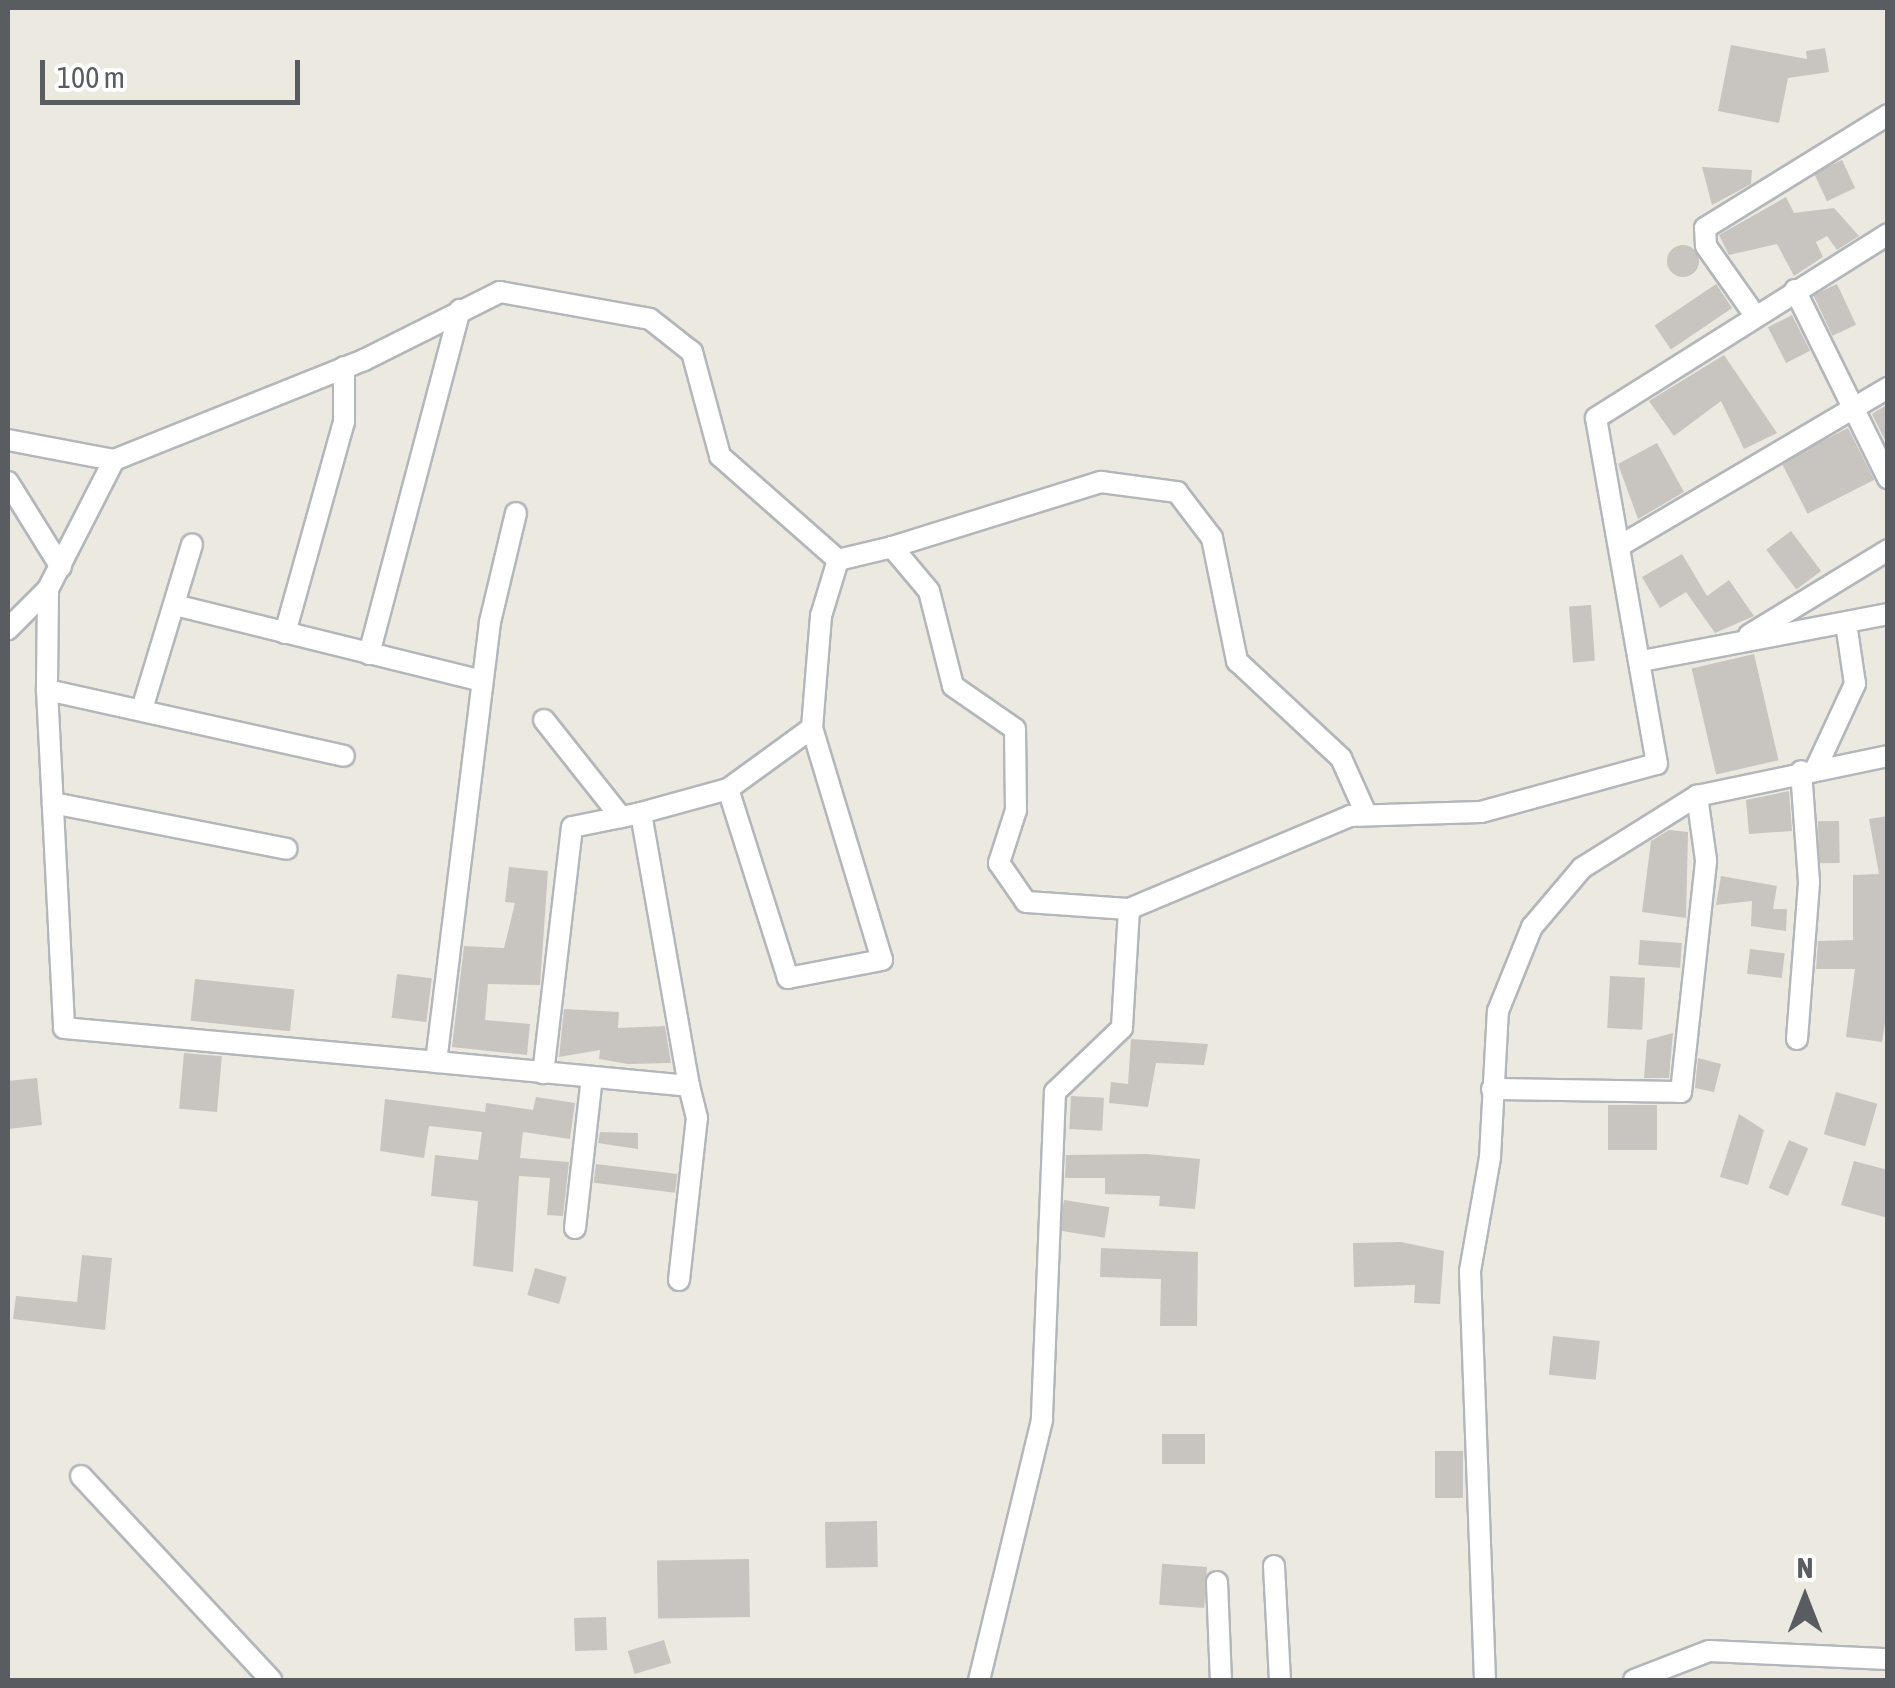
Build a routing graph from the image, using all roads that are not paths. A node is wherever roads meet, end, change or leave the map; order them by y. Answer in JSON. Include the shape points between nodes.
{"nodes":[{"id":1,"x":1888,"y":115,"type":"edge"},
{"id":2,"x":1888,"y":234,"type":"edge"},
{"id":3,"x":1795,"y":290,"type":"junction"},
{"id":4,"x":460,"y":310,"type":"junction"},
{"id":5,"x":1754,"y":314,"type":"junction"},
{"id":6,"x":344,"y":367,"type":"junction"},
{"id":7,"x":1888,"y":388,"type":"edge"},
{"id":8,"x":1852,"y":410,"type":"junction"},
{"id":9,"x":8,"y":440,"type":"edge"},
{"id":10,"x":114,"y":460,"type":"junction"},
{"id":11,"x":1888,"y":478,"type":"edge"},
{"id":12,"x":8,"y":485,"type":"edge"},
{"id":13,"x":516,"y":513,"type":"dead end"},
{"id":14,"x":192,"y":544,"type":"dead end"},
{"id":15,"x":1623,"y":544,"type":"junction"},
{"id":16,"x":892,"y":547,"type":"junction"},
{"id":17,"x":1888,"y":550,"type":"edge"},
{"id":18,"x":838,"y":560,"type":"junction"},
{"id":19,"x":61,"y":566,"type":"junction"},
{"id":20,"x":1826,"y":588,"type":"junction"},
{"id":21,"x":48,"y":589,"type":"junction"},
{"id":22,"x":175,"y":605,"type":"junction"},
{"id":23,"x":1888,"y":614,"type":"edge"},
{"id":24,"x":1839,"y":624,"type":"junction"},
{"id":25,"x":8,"y":629,"type":"edge"},
{"id":26,"x":285,"y":634,"type":"junction"},
{"id":27,"x":1740,"y":641,"type":"junction"},
{"id":28,"x":369,"y":654,"type":"junction"},
{"id":29,"x":1642,"y":661,"type":"junction"},
{"id":30,"x":482,"y":681,"type":"junction"},
{"id":31,"x":47,"y":690,"type":"junction"},
{"id":32,"x":142,"y":709,"type":"junction"},
{"id":33,"x":544,"y":720,"type":"dead end"},
{"id":34,"x":812,"y":728,"type":"junction"},
{"id":35,"x":344,"y":756,"type":"dead end"},
{"id":36,"x":1888,"y":756,"type":"edge"},
{"id":37,"x":1808,"y":770,"type":"junction"},
{"id":38,"x":728,"y":788,"type":"junction"},
{"id":39,"x":1696,"y":796,"type":"junction"},
{"id":40,"x":53,"y":804,"type":"junction"},
{"id":41,"x":1366,"y":814,"type":"junction"},
{"id":42,"x":631,"y":815,"type":"junction"},
{"id":43,"x":287,"y":849,"type":"dead end"},
{"id":44,"x":1129,"y":909,"type":"junction"},
{"id":45,"x":1796,"y":1039,"type":"dead end"},
{"id":46,"x":436,"y":1062,"type":"junction"},
{"id":47,"x":542,"y":1072,"type":"junction"},
{"id":48,"x":592,"y":1077,"type":"junction"},
{"id":49,"x":689,"y":1086,"type":"junction"},
{"id":50,"x":1492,"y":1089,"type":"junction"},
{"id":51,"x":574,"y":1228,"type":"dead end"},
{"id":52,"x":679,"y":1280,"type":"dead end"},
{"id":53,"x":80,"y":1476,"type":"dead end"},
{"id":54,"x":1274,"y":1566,"type":"dead end"},
{"id":55,"x":1217,"y":1582,"type":"dead end"},
{"id":56,"x":1888,"y":1659,"type":"edge"},
{"id":57,"x":271,"y":1680,"type":"edge"},
{"id":58,"x":979,"y":1680,"type":"edge"},
{"id":59,"x":1220,"y":1680,"type":"edge"},
{"id":60,"x":1280,"y":1680,"type":"edge"},
{"id":61,"x":1485,"y":1680,"type":"edge"},
{"id":62,"x":1634,"y":1680,"type":"edge"}],
"edges":[{"from":1,"to":5,"type":"street","via":[[1705,228],[1706,246]]},
{"from":2,"to":3,"type":"street"},
{"from":3,"to":5,"type":"street"},
{"from":3,"to":8,"type":"street"},
{"from":4,"to":6,"type":"street"},
{"from":4,"to":18,"type":"street","via":[[500,292],[650,319],[692,352],[720,456]]},
{"from":4,"to":28,"type":"street"},
{"from":5,"to":15,"type":"street","via":[[1596,418]]},
{"from":6,"to":10,"type":"street"},
{"from":6,"to":26,"type":"street","via":[[344,422]]},
{"from":7,"to":8,"type":"street"},
{"from":8,"to":11,"type":"street"},
{"from":8,"to":15,"type":"street"},
{"from":9,"to":10,"type":"street"},
{"from":10,"to":19,"type":"street"},
{"from":12,"to":19,"type":"street"},
{"from":13,"to":30,"type":"street"},
{"from":14,"to":22,"type":"street"},
{"from":15,"to":29,"type":"street"},
{"from":16,"to":18,"type":"street"},
{"from":16,"to":41,"type":"street","via":[[1101,482],[1177,492],[1212,538],[1237,662],[1341,758]]},
{"from":16,"to":44,"type":"street","via":[[929,591],[953,686],[1015,730],[1016,810],[999,864],[1026,902]]},
{"from":17,"to":20,"type":"street"},
{"from":18,"to":34,"type":"street","via":[[821,616]]},
{"from":19,"to":21,"type":"street"},
{"from":20,"to":24,"type":"street"},
{"from":20,"to":27,"type":"street"},
{"from":21,"to":25,"type":"street"},
{"from":21,"to":31,"type":"street"},
{"from":22,"to":26,"type":"street"},
{"from":22,"to":32,"type":"street"},
{"from":23,"to":24,"type":"street"},
{"from":24,"to":27,"type":"street"},
{"from":24,"to":37,"type":"street","via":[[1855,684]]},
{"from":26,"to":28,"type":"street"},
{"from":27,"to":29,"type":"street"},
{"from":28,"to":30,"type":"street"},
{"from":29,"to":41,"type":"street","via":[[1657,764],[1482,812]]},
{"from":30,"to":46,"type":"street"},
{"from":31,"to":32,"type":"street"},
{"from":31,"to":40,"type":"street"},
{"from":32,"to":35,"type":"street"},
{"from":33,"to":42,"type":"street"},
{"from":34,"to":38,"type":"street"},
{"from":34,"to":38,"type":"street","via":[[882,960],[788,978]]},
{"from":36,"to":37,"type":"street"},
{"from":37,"to":39,"type":"street"},
{"from":37,"to":45,"type":"street","via":[[1809,882]]},
{"from":38,"to":42,"type":"street"},
{"from":39,"to":50,"type":"street","via":[[1582,868],[1532,927],[1498,1011]]},
{"from":39,"to":50,"type":"street","via":[[1706,860],[1681,1092]]},
{"from":40,"to":43,"type":"street"},
{"from":40,"to":46,"type":"street","via":[[64,1028]]},
{"from":41,"to":44,"type":"street"},
{"from":42,"to":47,"type":"street","via":[[572,827]]},
{"from":42,"to":49,"type":"street"},
{"from":44,"to":58,"type":"street","via":[[1122,1028],[1055,1092],[1042,1420]]},
{"from":46,"to":47,"type":"street"},
{"from":47,"to":48,"type":"street"},
{"from":48,"to":49,"type":"street"},
{"from":48,"to":51,"type":"street"},
{"from":49,"to":52,"type":"street","via":[[697,1118]]},
{"from":50,"to":61,"type":"street","via":[[1470,1271]]},
{"from":53,"to":57,"type":"street"},
{"from":54,"to":60,"type":"street"},
{"from":55,"to":59,"type":"street"},
{"from":56,"to":62,"type":"street","via":[[1709,1651]]}]}
